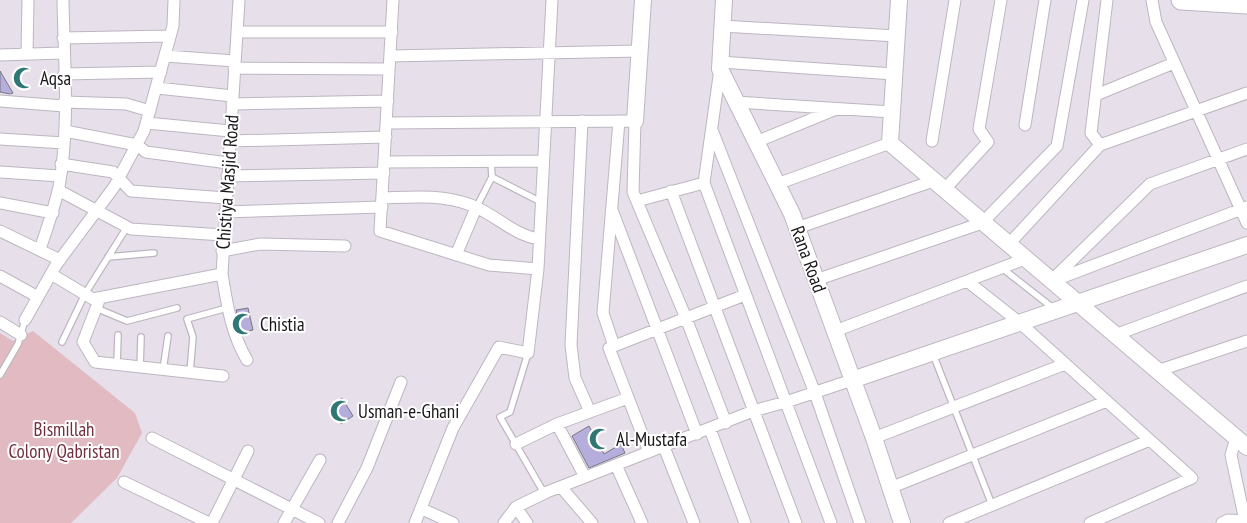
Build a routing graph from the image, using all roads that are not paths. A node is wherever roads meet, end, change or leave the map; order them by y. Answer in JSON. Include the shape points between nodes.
{"nodes":[{"id":1,"x":28,"y":0,"type":"edge"},
{"id":2,"x":63,"y":0,"type":"edge"},
{"id":3,"x":174,"y":0,"type":"edge"},
{"id":4,"x":239,"y":0,"type":"edge"},
{"id":5,"x":393,"y":0,"type":"edge"},
{"id":6,"x":552,"y":0,"type":"edge"},
{"id":7,"x":642,"y":0,"type":"edge"},
{"id":8,"x":724,"y":0,"type":"edge"},
{"id":9,"x":899,"y":0,"type":"edge"},
{"id":10,"x":955,"y":0,"type":"edge"},
{"id":11,"x":1001,"y":0,"type":"edge"},
{"id":12,"x":1045,"y":0,"type":"edge"},
{"id":13,"x":1083,"y":0,"type":"edge"},
{"id":14,"x":1107,"y":0,"type":"edge"},
{"id":15,"x":1152,"y":0,"type":"edge"},
{"id":16,"x":1181,"y":0,"type":"edge"},
{"id":17,"x":1247,"y":4,"type":"edge"},
{"id":18,"x":722,"y":26,"type":"junction"},
{"id":19,"x":237,"y":32,"type":"junction"},
{"id":20,"x":392,"y":32,"type":"junction"},
{"id":21,"x":170,"y":36,"type":"junction"},
{"id":22,"x":896,"y":36,"type":"junction"},
{"id":23,"x":63,"y":38,"type":"junction"},
{"id":24,"x":639,"y":51,"type":"junction"},
{"id":25,"x":64,"y":53,"type":"junction"},
{"id":26,"x":550,"y":53,"type":"junction"},
{"id":27,"x":27,"y":54,"type":"junction"},
{"id":28,"x":0,"y":55,"type":"edge"},
{"id":29,"x":165,"y":56,"type":"junction"},
{"id":30,"x":390,"y":56,"type":"junction"},
{"id":31,"x":1174,"y":63,"type":"junction"},
{"id":32,"x":235,"y":65,"type":"junction"},
{"id":33,"x":720,"y":66,"type":"junction"},
{"id":34,"x":390,"y":69,"type":"junction"},
{"id":35,"x":161,"y":72,"type":"junction"},
{"id":36,"x":64,"y":74,"type":"junction"},
{"id":37,"x":894,"y":74,"type":"junction"},
{"id":38,"x":157,"y":88,"type":"junction"},
{"id":39,"x":1247,"y":93,"type":"edge"},
{"id":40,"x":1096,"y":95,"type":"junction"},
{"id":41,"x":232,"y":100,"type":"junction"},
{"id":42,"x":0,"y":101,"type":"edge"},
{"id":43,"x":388,"y":101,"type":"junction"},
{"id":44,"x":736,"y":102,"type":"junction"},
{"id":45,"x":64,"y":104,"type":"junction"},
{"id":46,"x":838,"y":109,"type":"junction"},
{"id":47,"x":1196,"y":110,"type":"junction"},
{"id":48,"x":150,"y":111,"type":"junction"},
{"id":49,"x":892,"y":112,"type":"junction"},
{"id":50,"x":545,"y":121,"type":"junction"},
{"id":51,"x":582,"y":121,"type":"junction"},
{"id":52,"x":627,"y":121,"type":"junction"},
{"id":53,"x":147,"y":123,"type":"junction"},
{"id":54,"x":386,"y":123,"type":"junction"},
{"id":55,"x":1024,"y":125,"type":"dead end"},
{"id":56,"x":711,"y":128,"type":"junction"},
{"id":57,"x":230,"y":136,"type":"junction"},
{"id":58,"x":64,"y":137,"type":"junction"},
{"id":59,"x":386,"y":137,"type":"junction"},
{"id":60,"x":0,"y":139,"type":"edge"},
{"id":61,"x":932,"y":141,"type":"dead end"},
{"id":62,"x":756,"y":142,"type":"junction"},
{"id":63,"x":890,"y":143,"type":"junction"},
{"id":64,"x":137,"y":145,"type":"junction"},
{"id":65,"x":1100,"y":145,"type":"junction"},
{"id":66,"x":1247,"y":149,"type":"edge"},
{"id":67,"x":1218,"y":159,"type":"junction"},
{"id":68,"x":491,"y":161,"type":"junction"},
{"id":69,"x":543,"y":161,"type":"junction"},
{"id":70,"x":228,"y":163,"type":"junction"},
{"id":71,"x":61,"y":164,"type":"junction"},
{"id":72,"x":384,"y":167,"type":"junction"},
{"id":73,"x":0,"y":172,"type":"edge"},
{"id":74,"x":60,"y":176,"type":"junction"},
{"id":75,"x":227,"y":176,"type":"junction"},
{"id":76,"x":492,"y":177,"type":"junction"},
{"id":77,"x":119,"y":178,"type":"junction"},
{"id":78,"x":704,"y":182,"type":"junction"},
{"id":79,"x":777,"y":184,"type":"junction"},
{"id":80,"x":939,"y":185,"type":"junction"},
{"id":81,"x":58,"y":190,"type":"junction"},
{"id":82,"x":671,"y":191,"type":"junction"},
{"id":83,"x":226,"y":198,"type":"junction"},
{"id":84,"x":637,"y":201,"type":"junction"},
{"id":85,"x":382,"y":202,"type":"junction"},
{"id":86,"x":541,"y":202,"type":"junction"},
{"id":87,"x":0,"y":203,"type":"edge"},
{"id":88,"x":476,"y":208,"type":"junction"},
{"id":89,"x":1244,"y":208,"type":"edge"},
{"id":90,"x":97,"y":209,"type":"junction"},
{"id":91,"x":612,"y":210,"type":"junction"},
{"id":92,"x":225,"y":212,"type":"junction"},
{"id":93,"x":53,"y":213,"type":"junction"},
{"id":94,"x":982,"y":222,"type":"junction"},
{"id":95,"x":1247,"y":223,"type":"edge"},
{"id":96,"x":127,"y":227,"type":"junction"},
{"id":97,"x":797,"y":228,"type":"junction"},
{"id":98,"x":0,"y":231,"type":"edge"},
{"id":99,"x":223,"y":235,"type":"junction"},
{"id":100,"x":539,"y":239,"type":"junction"},
{"id":101,"x":1008,"y":245,"type":"junction"},
{"id":102,"x":1247,"y":245,"type":"edge"},
{"id":103,"x":344,"y":246,"type":"dead end"},
{"id":104,"x":40,"y":249,"type":"junction"},
{"id":105,"x":222,"y":251,"type":"junction"},
{"id":106,"x":154,"y":253,"type":"dead end"},
{"id":107,"x":456,"y":255,"type":"junction"},
{"id":108,"x":108,"y":258,"type":"junction"},
{"id":109,"x":1025,"y":259,"type":"junction"},
{"id":110,"x":60,"y":260,"type":"junction"},
{"id":111,"x":538,"y":268,"type":"junction"},
{"id":112,"x":1002,"y":268,"type":"junction"},
{"id":113,"x":51,"y":274,"type":"junction"},
{"id":114,"x":222,"y":274,"type":"junction"},
{"id":115,"x":0,"y":276,"type":"edge"},
{"id":116,"x":816,"y":280,"type":"junction"},
{"id":117,"x":967,"y":281,"type":"junction"},
{"id":118,"x":1051,"y":282,"type":"junction"},
{"id":119,"x":1247,"y":286,"type":"edge"},
{"id":120,"x":85,"y":294,"type":"junction"},
{"id":121,"x":745,"y":295,"type":"junction"},
{"id":122,"x":38,"y":297,"type":"junction"},
{"id":123,"x":1076,"y":302,"type":"junction"},
{"id":124,"x":98,"y":303,"type":"junction"},
{"id":125,"x":714,"y":307,"type":"junction"},
{"id":126,"x":177,"y":308,"type":"dead end"},
{"id":127,"x":227,"y":308,"type":"junction"},
{"id":128,"x":1055,"y":310,"type":"junction"},
{"id":129,"x":686,"y":318,"type":"junction"},
{"id":130,"x":25,"y":320,"type":"joint"},
{"id":131,"x":0,"y":322,"type":"edge"},
{"id":132,"x":1019,"y":322,"type":"junction"},
{"id":133,"x":657,"y":330,"type":"junction"},
{"id":134,"x":835,"y":331,"type":"junction"},
{"id":135,"x":21,"y":335,"type":"junction"},
{"id":136,"x":118,"y":335,"type":"dead end"},
{"id":137,"x":1115,"y":335,"type":"junction"},
{"id":138,"x":168,"y":336,"type":"dead end"},
{"id":139,"x":141,"y":337,"type":"dead end"},
{"id":140,"x":62,"y":342,"type":"dead end"},
{"id":141,"x":1247,"y":342,"type":"edge"},
{"id":142,"x":614,"y":346,"type":"junction"},
{"id":143,"x":932,"y":352,"type":"junction"},
{"id":144,"x":528,"y":353,"type":"junction"},
{"id":145,"x":247,"y":360,"type":"dead end"},
{"id":146,"x":1065,"y":364,"type":"junction"},
{"id":147,"x":117,"y":365,"type":"junction"},
{"id":148,"x":140,"y":368,"type":"junction"},
{"id":149,"x":163,"y":370,"type":"junction"},
{"id":150,"x":1157,"y":371,"type":"junction"},
{"id":151,"x":190,"y":372,"type":"junction"},
{"id":152,"x":0,"y":375,"type":"edge"},
{"id":153,"x":223,"y":376,"type":"dead end"},
{"id":154,"x":852,"y":380,"type":"junction"},
{"id":155,"x":401,"y":382,"type":"dead end"},
{"id":156,"x":815,"y":392,"type":"junction"},
{"id":157,"x":628,"y":398,"type":"junction"},
{"id":158,"x":1107,"y":401,"type":"junction"},
{"id":159,"x":786,"y":402,"type":"junction"},
{"id":160,"x":953,"y":407,"type":"junction"},
{"id":161,"x":753,"y":411,"type":"junction"},
{"id":162,"x":590,"y":412,"type":"junction"},
{"id":163,"x":726,"y":423,"type":"junction"},
{"id":164,"x":557,"y":424,"type":"junction"},
{"id":165,"x":710,"y":429,"type":"junction"},
{"id":166,"x":697,"y":434,"type":"junction"},
{"id":167,"x":152,"y":438,"type":"dead end"},
{"id":168,"x":874,"y":438,"type":"junction"},
{"id":169,"x":1150,"y":440,"type":"junction"},
{"id":170,"x":1241,"y":443,"type":"edge"},
{"id":171,"x":516,"y":444,"type":"junction"},
{"id":172,"x":664,"y":446,"type":"junction"},
{"id":173,"x":248,"y":452,"type":"dead end"},
{"id":174,"x":649,"y":452,"type":"junction"},
{"id":175,"x":972,"y":454,"type":"junction"},
{"id":176,"x":320,"y":460,"type":"dead end"},
{"id":177,"x":616,"y":465,"type":"junction"},
{"id":178,"x":585,"y":477,"type":"junction"},
{"id":179,"x":234,"y":480,"type":"junction"},
{"id":180,"x":124,"y":482,"type":"dead end"},
{"id":181,"x":561,"y":487,"type":"junction"},
{"id":182,"x":890,"y":488,"type":"junction"},
{"id":183,"x":544,"y":494,"type":"junction"},
{"id":184,"x":992,"y":505,"type":"junction"},
{"id":185,"x":291,"y":507,"type":"junction"},
{"id":186,"x":516,"y":507,"type":"junction"},
{"id":187,"x":422,"y":509,"type":"junction"},
{"id":188,"x":1246,"y":521,"type":"edge"},
{"id":189,"x":211,"y":523,"type":"edge"},
{"id":190,"x":284,"y":523,"type":"edge"},
{"id":191,"x":319,"y":523,"type":"edge"},
{"id":192,"x":338,"y":523,"type":"edge"},
{"id":193,"x":415,"y":523,"type":"edge"},
{"id":194,"x":453,"y":523,"type":"edge"},
{"id":195,"x":504,"y":523,"type":"edge"},
{"id":196,"x":527,"y":523,"type":"edge"},
{"id":197,"x":592,"y":523,"type":"edge"},
{"id":198,"x":642,"y":523,"type":"edge"},
{"id":199,"x":694,"y":523,"type":"edge"},
{"id":200,"x":746,"y":523,"type":"edge"},
{"id":201,"x":796,"y":523,"type":"edge"},
{"id":202,"x":831,"y":523,"type":"edge"},
{"id":203,"x":860,"y":523,"type":"edge"},
{"id":204,"x":902,"y":523,"type":"edge"},
{"id":205,"x":949,"y":523,"type":"edge"},
{"id":206,"x":1090,"y":523,"type":"edge"},
{"id":207,"x":1222,"y":523,"type":"edge"}],
"edges":[{"from":1,"to":27,"type":"street"},
{"from":2,"to":23,"type":"street"},
{"from":3,"to":21,"type":"street"},
{"from":4,"to":19,"type":"street","name":"Chistiya Masjid Road"},
{"from":5,"to":20,"type":"street"},
{"from":6,"to":26,"type":"street"},
{"from":7,"to":24,"type":"street"},
{"from":8,"to":18,"type":"street","name":"Rana Road"},
{"from":9,"to":22,"type":"street"},
{"from":10,"to":61,"type":"street"},
{"from":11,"to":80,"type":"street","via":[[979,129],[988,142]]},
{"from":12,"to":55,"type":"street"},
{"from":13,"to":94,"type":"street","via":[[1057,146]]},
{"from":14,"to":40,"type":"street"},
{"from":15,"to":31,"type":"street","via":[[1156,22]]},
{"from":16,"to":17,"type":"main road"},
{"from":18,"to":22,"type":"street"},
{"from":18,"to":33,"type":"street","name":"Rana Road"},
{"from":19,"to":20,"type":"street"},
{"from":19,"to":32,"type":"street","name":"Chistiya Masjid Road"},
{"from":20,"to":30,"type":"street"},
{"from":21,"to":23,"type":"street"},
{"from":21,"to":29,"type":"street"},
{"from":22,"to":37,"type":"street"},
{"from":23,"to":25,"type":"street"},
{"from":24,"to":26,"type":"street"},
{"from":24,"to":52,"type":"street"},
{"from":25,"to":27,"type":"street"},
{"from":25,"to":36,"type":"street"},
{"from":26,"to":30,"type":"street"},
{"from":26,"to":50,"type":"street"},
{"from":27,"to":28,"type":"street"},
{"from":29,"to":32,"type":"street"},
{"from":29,"to":35,"type":"street"},
{"from":30,"to":34,"type":"street"},
{"from":31,"to":40,"type":"street"},
{"from":31,"to":47,"type":"street"},
{"from":32,"to":34,"type":"street"},
{"from":32,"to":41,"type":"street","name":"Chistiya Masjid Road"},
{"from":33,"to":37,"type":"street"},
{"from":33,"to":44,"type":"street","name":"Rana Road"},
{"from":33,"to":56,"type":"street"},
{"from":34,"to":43,"type":"street"},
{"from":35,"to":36,"type":"street"},
{"from":35,"to":38,"type":"street"},
{"from":36,"to":45,"type":"street"},
{"from":37,"to":49,"type":"street"},
{"from":38,"to":41,"type":"street"},
{"from":38,"to":48,"type":"street"},
{"from":39,"to":47,"type":"street"},
{"from":40,"to":65,"type":"street","via":[[1091,133]]},
{"from":41,"to":43,"type":"street"},
{"from":41,"to":57,"type":"street","name":"Chistiya Masjid Road"},
{"from":42,"to":45,"type":"street"},
{"from":43,"to":54,"type":"street"},
{"from":44,"to":46,"type":"street"},
{"from":44,"to":62,"type":"street","name":"Rana Road"},
{"from":45,"to":48,"type":"street","via":[[126,104]]},
{"from":45,"to":58,"type":"street"},
{"from":46,"to":49,"type":"street"},
{"from":46,"to":62,"type":"street"},
{"from":47,"to":65,"type":"street"},
{"from":47,"to":67,"type":"street"},
{"from":48,"to":53,"type":"street"},
{"from":49,"to":63,"type":"street"},
{"from":50,"to":51,"type":"street"},
{"from":50,"to":54,"type":"street"},
{"from":50,"to":69,"type":"street"},
{"from":51,"to":52,"type":"street"},
{"from":51,"to":162,"type":"street","via":[[571,345],[575,378]]},
{"from":52,"to":84,"type":"street","via":[[633,192]]},
{"from":52,"to":91,"type":"street"},
{"from":53,"to":57,"type":"street"},
{"from":53,"to":64,"type":"street"},
{"from":54,"to":59,"type":"street"},
{"from":56,"to":78,"type":"street"},
{"from":56,"to":156,"type":"street"},
{"from":57,"to":59,"type":"street"},
{"from":57,"to":70,"type":"street","name":"Chistiya Masjid Road"},
{"from":58,"to":60,"type":"street"},
{"from":58,"to":64,"type":"street"},
{"from":58,"to":71,"type":"street"},
{"from":59,"to":72,"type":"street"},
{"from":62,"to":79,"type":"street","name":"Rana Road"},
{"from":63,"to":79,"type":"street"},
{"from":63,"to":80,"type":"street"},
{"from":64,"to":70,"type":"street","via":[[146,152]]},
{"from":64,"to":77,"type":"street"},
{"from":65,"to":101,"type":"street"},
{"from":66,"to":67,"type":"street"},
{"from":67,"to":89,"type":"street"},
{"from":67,"to":118,"type":"street","via":[[1150,184]]},
{"from":68,"to":69,"type":"street"},
{"from":68,"to":72,"type":"street"},
{"from":68,"to":76,"type":"lane"},
{"from":69,"to":86,"type":"street"},
{"from":70,"to":75,"type":"street","name":"Chistiya Masjid Road"},
{"from":71,"to":74,"type":"street"},
{"from":71,"to":77,"type":"street","via":[[113,172]]},
{"from":72,"to":75,"type":"street"},
{"from":72,"to":85,"type":"street"},
{"from":73,"to":74,"type":"street"},
{"from":74,"to":81,"type":"street"},
{"from":75,"to":83,"type":"street","name":"Chistiya Masjid Road"},
{"from":76,"to":86,"type":"lane"},
{"from":76,"to":88,"type":"lane"},
{"from":77,"to":83,"type":"street","via":[[131,191]]},
{"from":77,"to":90,"type":"street"},
{"from":78,"to":82,"type":"street"},
{"from":78,"to":121,"type":"street"},
{"from":79,"to":97,"type":"street","name":"Rana Road"},
{"from":80,"to":94,"type":"street"},
{"from":80,"to":97,"type":"street"},
{"from":81,"to":90,"type":"street"},
{"from":81,"to":93,"type":"street"},
{"from":82,"to":84,"type":"street"},
{"from":82,"to":125,"type":"street"},
{"from":83,"to":92,"type":"street","name":"Chistiya Masjid Road"},
{"from":84,"to":129,"type":"street"},
{"from":85,"to":88,"type":"street","via":[[450,199]]},
{"from":85,"to":92,"type":"street"},
{"from":85,"to":107,"type":"street","via":[[380,231]]},
{"from":86,"to":100,"type":"street"},
{"from":87,"to":93,"type":"street"},
{"from":88,"to":100,"type":"street","via":[[525,237]]},
{"from":88,"to":107,"type":"street"},
{"from":89,"to":95,"type":"street"},
{"from":89,"to":118,"type":"street"},
{"from":90,"to":96,"type":"street"},
{"from":90,"to":110,"type":"street"},
{"from":91,"to":133,"type":"street"},
{"from":91,"to":142,"type":"street","via":[[603,313]]},
{"from":92,"to":99,"type":"street","name":"Chistiya Masjid Road"},
{"from":93,"to":104,"type":"street"},
{"from":94,"to":101,"type":"street"},
{"from":94,"to":116,"type":"street"},
{"from":96,"to":99,"type":"street"},
{"from":96,"to":108,"type":"lane"},
{"from":97,"to":116,"type":"street","name":"Rana Road"},
{"from":98,"to":104,"type":"street"},
{"from":99,"to":105,"type":"street","name":"Chistiya Masjid Road"},
{"from":100,"to":111,"type":"street"},
{"from":101,"to":109,"type":"street"},
{"from":102,"to":123,"type":"street"},
{"from":103,"to":105,"type":"street","via":[[260,244]]},
{"from":104,"to":110,"type":"street"},
{"from":105,"to":114,"type":"street","name":"Chistiya Masjid Road"},
{"from":106,"to":108,"type":"lane"},
{"from":107,"to":111,"type":"street","via":[[489,265]]},
{"from":108,"to":120,"type":"lane"},
{"from":109,"to":112,"type":"street"},
{"from":109,"to":118,"type":"street"},
{"from":110,"to":113,"type":"street"},
{"from":111,"to":144,"type":"street"},
{"from":112,"to":117,"type":"street"},
{"from":112,"to":128,"type":"lane"},
{"from":113,"to":120,"type":"street"},
{"from":113,"to":122,"type":"street"},
{"from":114,"to":124,"type":"street"},
{"from":114,"to":127,"type":"street","name":"Chistiya Masjid Road"},
{"from":115,"to":122,"type":"street"},
{"from":116,"to":134,"type":"street","name":"Rana Road"},
{"from":117,"to":132,"type":"street"},
{"from":117,"to":134,"type":"street"},
{"from":118,"to":123,"type":"street"},
{"from":119,"to":137,"type":"street"},
{"from":120,"to":124,"type":"street"},
{"from":120,"to":140,"type":"lane"},
{"from":121,"to":125,"type":"street"},
{"from":121,"to":159,"type":"street"},
{"from":122,"to":130,"type":"street"},
{"from":123,"to":128,"type":"street"},
{"from":123,"to":137,"type":"street"},
{"from":124,"to":126,"type":"lane","via":[[127,321]]},
{"from":124,"to":147,"type":"street","via":[[83,342],[95,362]]},
{"from":125,"to":129,"type":"street"},
{"from":125,"to":161,"type":"street"},
{"from":127,"to":145,"type":"street","name":"Chistiya Masjid Road","via":[[236,342]]},
{"from":127,"to":151,"type":"lane","via":[[187,319],[193,337]]},
{"from":128,"to":132,"type":"street"},
{"from":129,"to":133,"type":"street"},
{"from":129,"to":163,"type":"street"},
{"from":130,"to":135,"type":"lane"},
{"from":131,"to":135,"type":"street"},
{"from":132,"to":143,"type":"street"},
{"from":132,"to":146,"type":"street"},
{"from":133,"to":142,"type":"street"},
{"from":133,"to":166,"type":"street"},
{"from":134,"to":154,"type":"street","name":"Rana Road"},
{"from":135,"to":152,"type":"lane"},
{"from":136,"to":147,"type":"lane"},
{"from":137,"to":150,"type":"street"},
{"from":138,"to":149,"type":"lane"},
{"from":139,"to":148,"type":"lane"},
{"from":141,"to":150,"type":"street"},
{"from":142,"to":157,"type":"street","via":[[609,348]]},
{"from":143,"to":154,"type":"street"},
{"from":143,"to":160,"type":"lane"},
{"from":144,"to":171,"type":"lane","via":[[510,412],[500,417]]},
{"from":144,"to":187,"type":"street","via":[[499,348],[453,428]]},
{"from":146,"to":158,"type":"street"},
{"from":146,"to":160,"type":"street"},
{"from":147,"to":148,"type":"street"},
{"from":148,"to":149,"type":"street"},
{"from":149,"to":151,"type":"street"},
{"from":150,"to":170,"type":"street"},
{"from":151,"to":153,"type":"street"},
{"from":154,"to":156,"type":"street"},
{"from":154,"to":168,"type":"street","name":"Rana Road"},
{"from":155,"to":192,"type":"street","via":[[367,468]]},
{"from":156,"to":159,"type":"street"},
{"from":156,"to":203,"type":"street"},
{"from":157,"to":162,"type":"street"},
{"from":157,"to":174,"type":"street"},
{"from":158,"to":169,"type":"street"},
{"from":158,"to":175,"type":"street"},
{"from":159,"to":161,"type":"street"},
{"from":159,"to":202,"type":"street"},
{"from":160,"to":168,"type":"street"},
{"from":160,"to":175,"type":"lane"},
{"from":161,"to":163,"type":"street"},
{"from":161,"to":201,"type":"street"},
{"from":162,"to":164,"type":"street"},
{"from":163,"to":165,"type":"street"},
{"from":164,"to":171,"type":"street"},
{"from":164,"to":178,"type":"street"},
{"from":165,"to":166,"type":"street"},
{"from":165,"to":200,"type":"street"},
{"from":166,"to":172,"type":"street"},
{"from":167,"to":179,"type":"street"},
{"from":168,"to":182,"type":"street","name":"Rana Road"},
{"from":169,"to":184,"type":"street"},
{"from":169,"to":206,"type":"street","via":[[1192,478]]},
{"from":170,"to":188,"type":"street","via":[[1231,455]]},
{"from":171,"to":183,"type":"lane"},
{"from":172,"to":174,"type":"street"},
{"from":172,"to":199,"type":"street"},
{"from":173,"to":179,"type":"street"},
{"from":174,"to":177,"type":"street"},
{"from":175,"to":182,"type":"street"},
{"from":175,"to":184,"type":"lane"},
{"from":176,"to":185,"type":"street"},
{"from":177,"to":178,"type":"street"},
{"from":177,"to":198,"type":"street"},
{"from":178,"to":181,"type":"street"},
{"from":179,"to":185,"type":"street"},
{"from":179,"to":189,"type":"street"},
{"from":180,"to":189,"type":"street"},
{"from":181,"to":183,"type":"street"},
{"from":181,"to":197,"type":"street"},
{"from":182,"to":204,"type":"street","name":"Rana Road"},
{"from":183,"to":186,"type":"street"},
{"from":184,"to":205,"type":"street"},
{"from":185,"to":190,"type":"street"},
{"from":185,"to":191,"type":"street"},
{"from":186,"to":195,"type":"street"},
{"from":186,"to":196,"type":"street"},
{"from":187,"to":193,"type":"street"},
{"from":187,"to":194,"type":"street"},
{"from":188,"to":207,"type":"street"}]}
